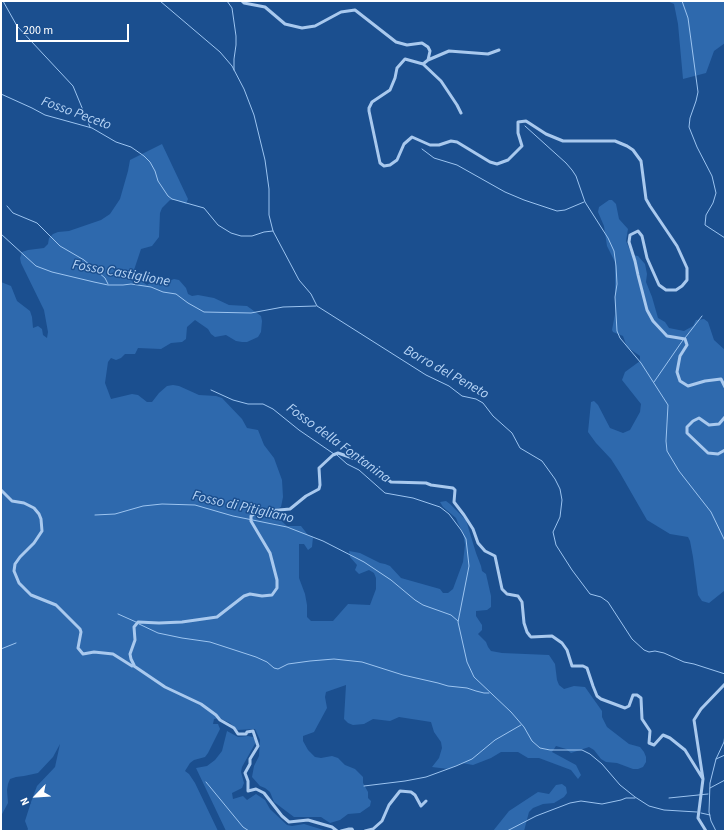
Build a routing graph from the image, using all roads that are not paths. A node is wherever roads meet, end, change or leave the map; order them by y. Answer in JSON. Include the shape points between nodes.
{"nodes":[{"id":1,"x":242,"y":1,"type":"edge"},
{"id":2,"x":499,"y":50,"type":"dead end"},
{"id":3,"x":428,"y":60,"type":"junction"},
{"id":4,"x":423,"y":64,"type":"junction"},
{"id":5,"x":461,"y":113,"type":"dead end"},
{"id":6,"x":725,"y":387,"type":"edge"},
{"id":7,"x":725,"y":417,"type":"edge"},
{"id":8,"x":725,"y":450,"type":"edge"},
{"id":9,"x":1,"y":490,"type":"edge"},
{"id":10,"x":134,"y":666,"type":"junction"},
{"id":11,"x":725,"y":684,"type":"edge"},
{"id":12,"x":703,"y":779,"type":"junction"},
{"id":13,"x":426,"y":801,"type":"dead end"},
{"id":14,"x":337,"y":831,"type":"edge"},
{"id":15,"x":341,"y":831,"type":"edge"},
{"id":16,"x":353,"y":831,"type":"edge"},
{"id":17,"x":365,"y":831,"type":"edge"},
{"id":18,"x":706,"y":831,"type":"edge"}],
"edges":[{"from":1,"to":3,"type":"street","via":[[265,7],[285,24],[302,28],[315,26],[341,12],[355,10],[396,42],[407,45],[422,43],[428,47]]},
{"from":2,"to":3,"type":"street","via":[[488,54],[449,51]]},
{"from":3,"to":4,"type":"street"},
{"from":4,"to":5,"type":"street","via":[[441,81]]},
{"from":4,"to":6,"type":"street","via":[[405,59],[397,68],[396,78],[390,90],[372,102],[369,108],[380,163],[384,166],[397,160],[404,144],[412,138],[430,145],[457,142],[497,164],[508,160],[522,146],[518,122],[526,121],[563,141],[615,141],[627,146],[641,161],[646,199],[677,246],[687,268],[686,280],[682,286],[676,290],[666,290],[659,285],[647,258],[642,236],[638,231],[630,235],[628,242],[647,310],[653,321],[668,336],[685,339],[687,345],[680,356],[677,372],[680,382],[688,386],[721,379]]},
{"from":7,"to":8,"type":"street","via":[[719,424],[710,425],[700,418],[687,427],[687,433],[708,453],[718,454]]},
{"from":9,"to":10,"type":"street","via":[[12,501],[34,508],[41,519],[42,531],[15,564],[14,571],[19,583],[31,595],[56,605],[80,629],[78,648],[83,654],[113,654]]},
{"from":10,"to":12,"type":"street","via":[[130,654],[135,640],[134,627],[138,622],[182,622],[217,617],[244,596],[272,595],[277,588],[277,580],[270,553],[251,521],[251,516],[257,512],[290,509],[319,489],[319,468],[338,453],[364,462],[391,482],[421,482],[453,488],[454,502],[473,529],[478,543],[485,551],[495,556],[502,588],[507,594],[518,596],[522,602],[524,623],[530,636],[552,636],[562,643],[572,666],[586,668],[601,699],[625,708],[629,706],[633,696],[641,698],[642,719],[650,731],[649,743],[654,745],[663,734],[670,738],[685,750]]},
{"from":10,"to":14,"type":"street","via":[[165,687],[201,704],[234,728],[238,734],[253,731],[258,746],[245,773],[248,791],[256,789],[264,793],[289,822],[308,820]]},
{"from":11,"to":12,"type":"street","via":[[694,720]]},
{"from":12,"to":18,"type":"street","via":[[698,818]]},
{"from":13,"to":17,"type":"street","via":[[421,806],[411,792],[400,791],[389,805],[382,821]]},
{"from":15,"to":16,"type":"street"}]}
